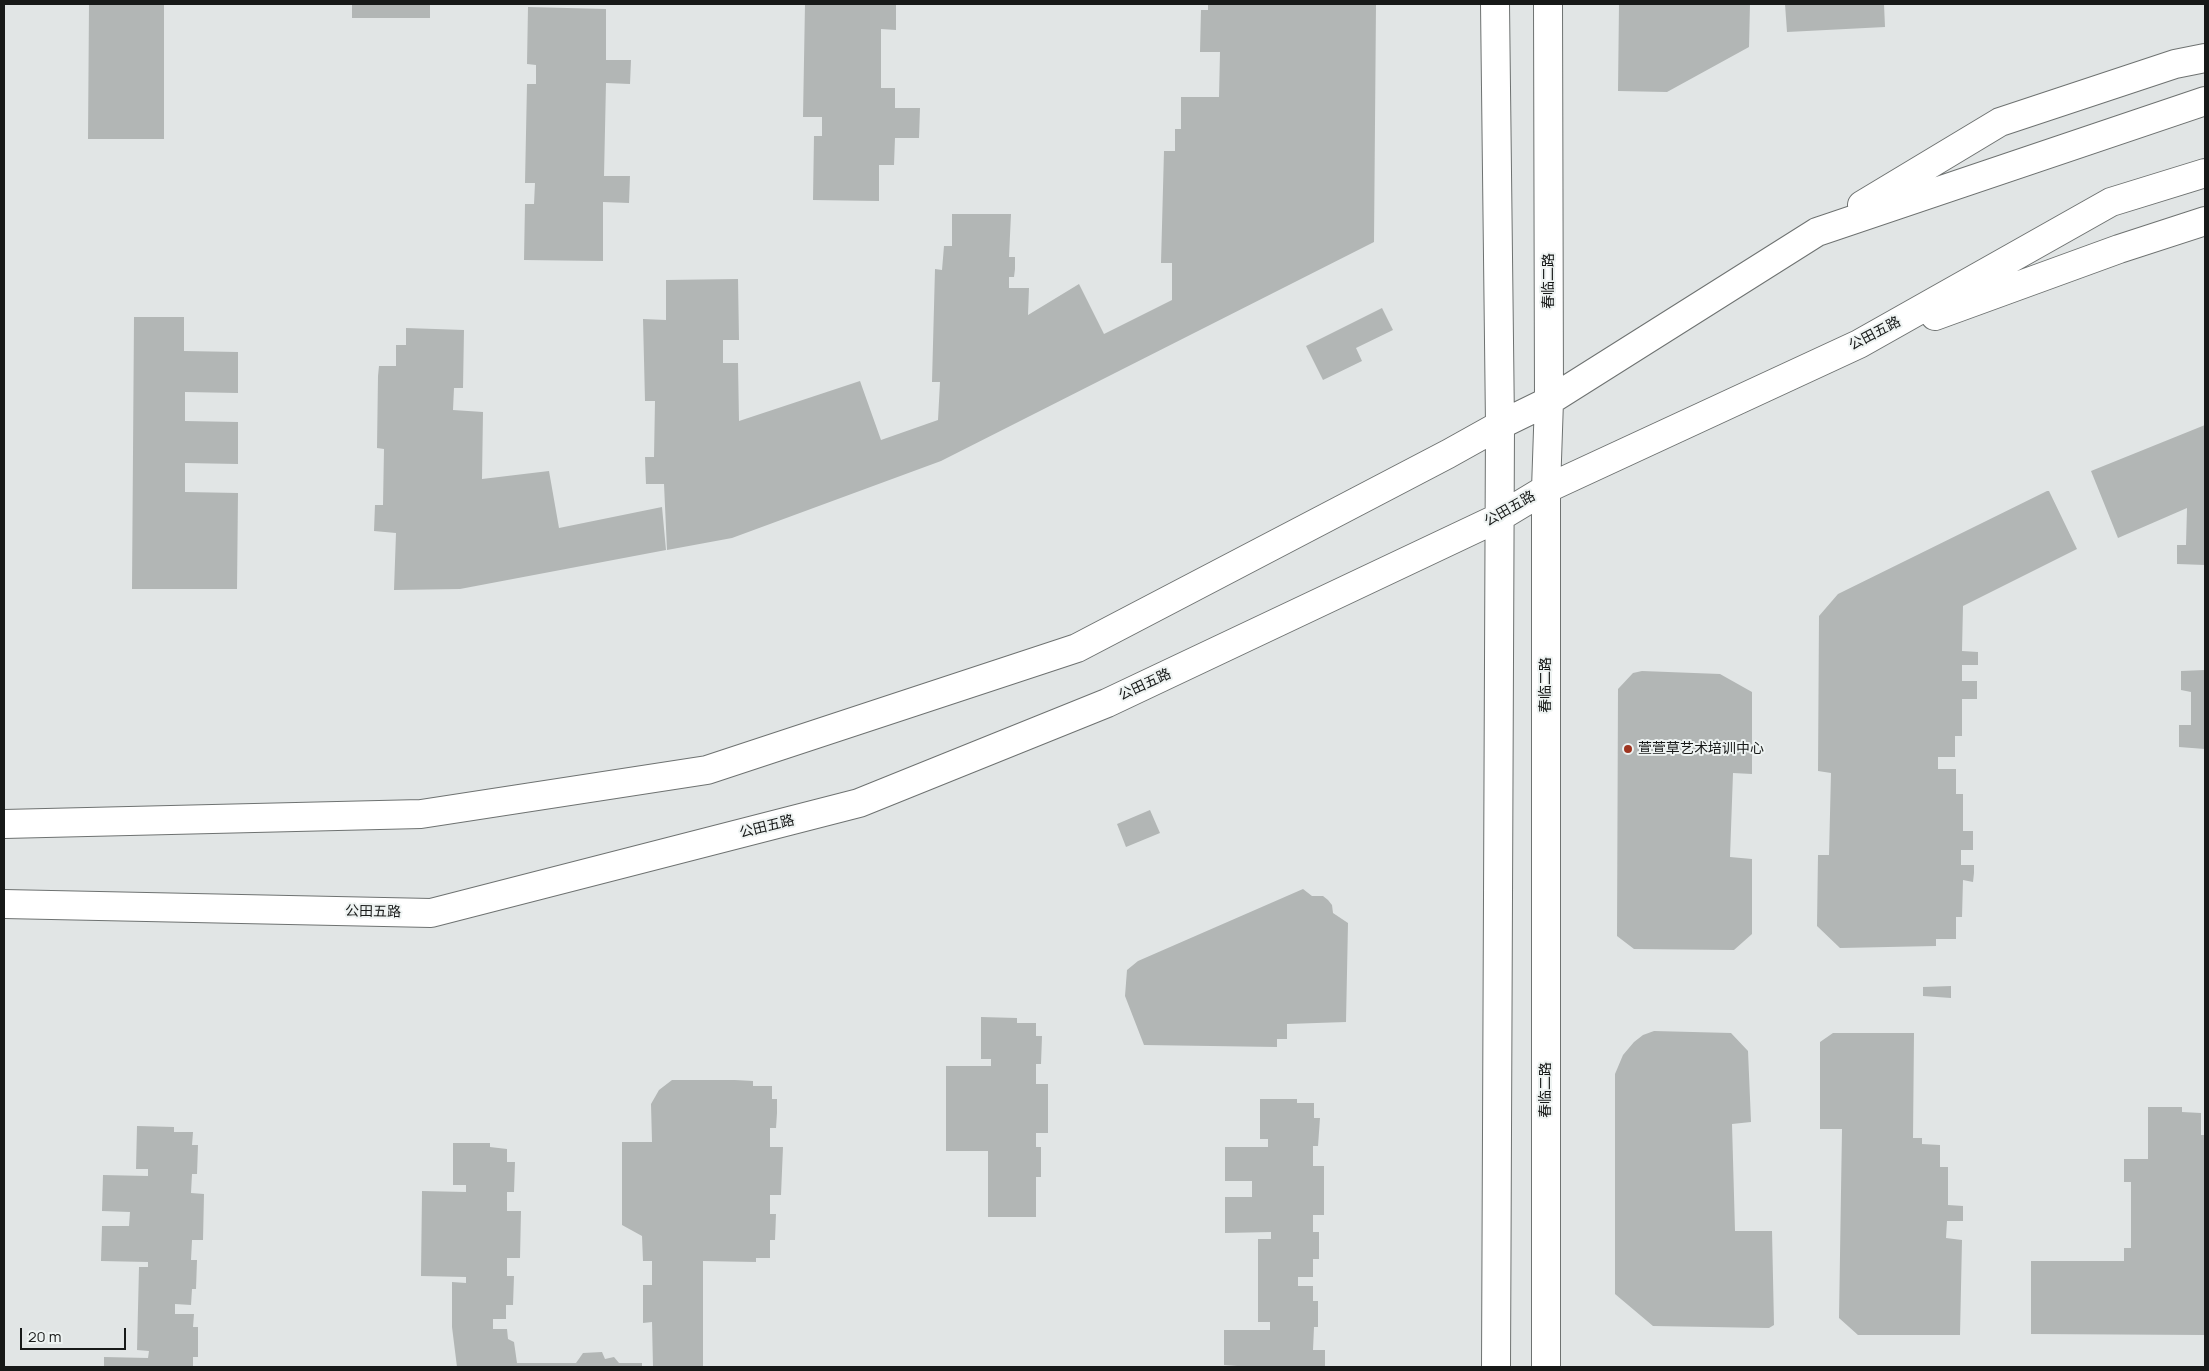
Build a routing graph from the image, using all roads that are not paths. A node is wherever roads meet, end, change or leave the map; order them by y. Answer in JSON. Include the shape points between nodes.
{"nodes":[{"id":1,"x":1496,"y":4,"type":"edge"},
{"id":2,"x":1548,"y":4,"type":"edge"},
{"id":3,"x":2205,"y":58,"type":"edge"},
{"id":4,"x":2205,"y":101,"type":"edge"},
{"id":5,"x":2205,"y":173,"type":"edge"},
{"id":6,"x":2205,"y":221,"type":"edge"},
{"id":7,"x":1817,"y":232,"type":"junction"},
{"id":8,"x":1859,"y":344,"type":"junction"},
{"id":9,"x":1549,"y":401,"type":"junction"},
{"id":10,"x":1500,"y":425,"type":"junction"},
{"id":11,"x":1546,"y":489,"type":"junction"},
{"id":12,"x":1498,"y":518,"type":"junction"},
{"id":13,"x":4,"y":824,"type":"edge"},
{"id":14,"x":4,"y":904,"type":"edge"},
{"id":15,"x":1496,"y":1367,"type":"edge"},
{"id":16,"x":1546,"y":1367,"type":"edge"}],
"edges":[{"from":1,"to":10,"type":"main road"},
{"from":2,"to":9,"type":"main road","name":"春临二路"},
{"from":3,"to":7,"type":"main road","via":[[2175,64],[2000,122]]},
{"from":4,"to":7,"type":"main road"},
{"from":5,"to":8,"type":"main road","name":"公田五路","via":[[2111,202]]},
{"from":6,"to":8,"type":"main road"},
{"from":7,"to":9,"type":"main road"},
{"from":8,"to":11,"type":"main road","name":"公田五路"},
{"from":9,"to":10,"type":"main road"},
{"from":9,"to":11,"type":"main road","name":"春临二路"},
{"from":10,"to":12,"type":"main road"},
{"from":10,"to":13,"type":"main road","via":[[1077,648],[708,770],[421,814]]},
{"from":11,"to":12,"type":"main road","name":"公田五路"},
{"from":11,"to":16,"type":"main road","name":"春临二路"},
{"from":12,"to":14,"type":"main road","name":"公田五路","via":[[1106,703],[849,806],[431,913]]},
{"from":12,"to":15,"type":"main road"}]}
